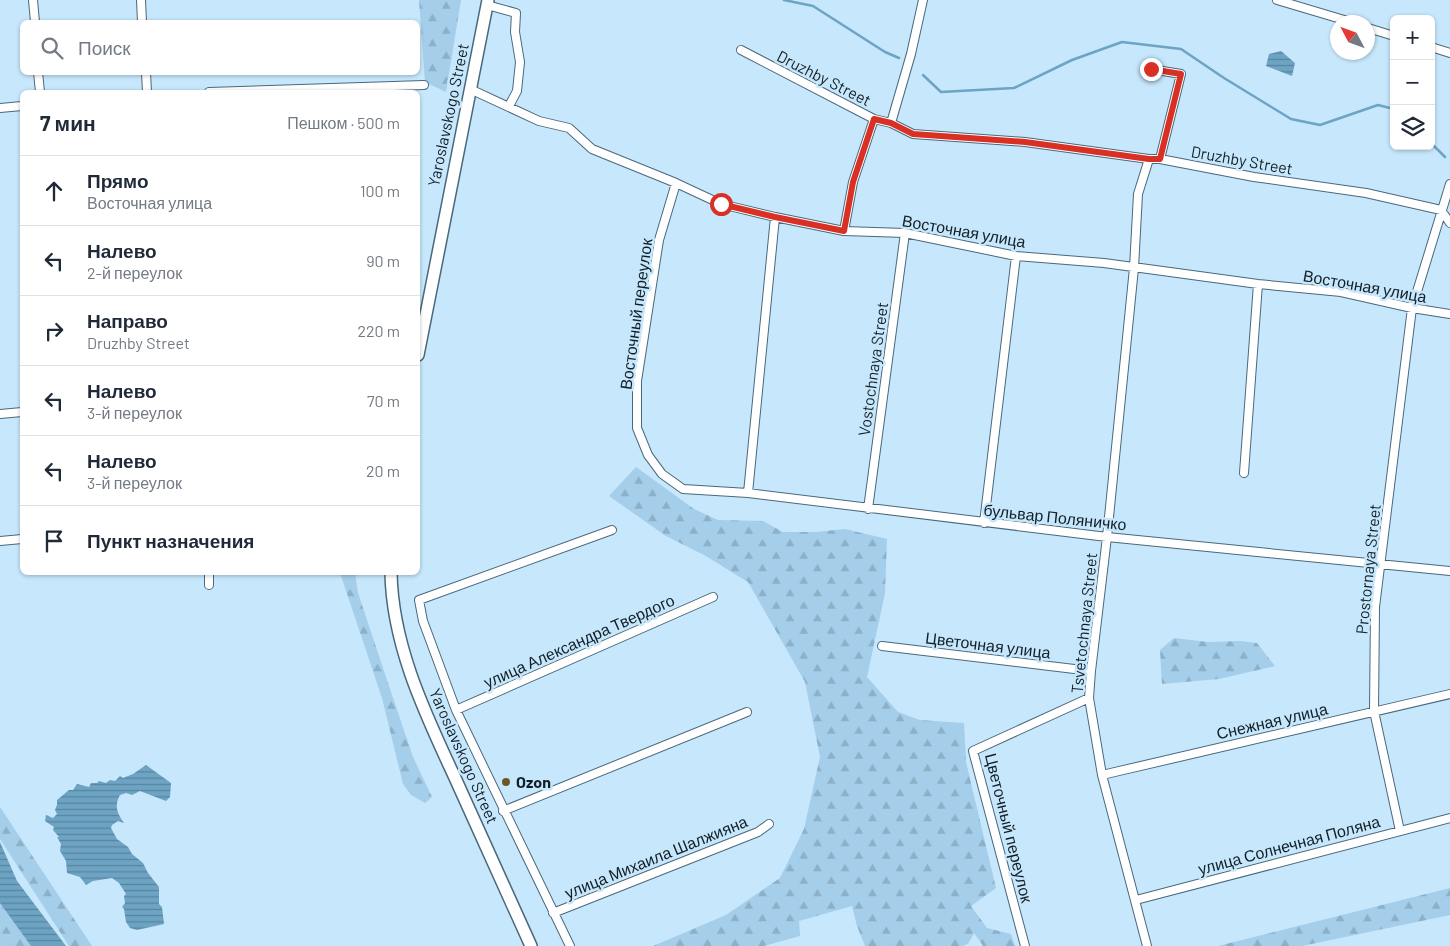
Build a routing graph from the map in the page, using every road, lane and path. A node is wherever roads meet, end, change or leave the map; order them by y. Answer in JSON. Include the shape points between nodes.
{"nodes":[{"id":1,"x":33,"y":0,"type":"edge"},
{"id":2,"x":141,"y":0,"type":"edge"},
{"id":3,"x":924,"y":0,"type":"edge"},
{"id":4,"x":1278,"y":0,"type":"edge"},
{"id":5,"x":488,"y":3,"type":"edge"},
{"id":6,"x":1330,"y":16,"type":"edge"},
{"id":7,"x":34,"y":20,"type":"edge"},
{"id":8,"x":142,"y":20,"type":"edge"},
{"id":9,"x":1375,"y":30,"type":"edge"},
{"id":10,"x":1390,"y":35,"type":"edge"},
{"id":11,"x":1435,"y":48,"type":"edge"},
{"id":12,"x":741,"y":50,"type":"dead end"},
{"id":13,"x":1450,"y":53,"type":"edge"},
{"id":14,"x":1151,"y":69,"type":"dead end"},
{"id":15,"x":38,"y":75,"type":"edge"},
{"id":16,"x":146,"y":75,"type":"edge"},
{"id":17,"x":424,"y":85,"type":"dead end"},
{"id":18,"x":470,"y":89,"type":"junction"},
{"id":19,"x":40,"y":90,"type":"edge"},
{"id":20,"x":147,"y":90,"type":"edge"},
{"id":21,"x":270,"y":90,"type":"edge"},
{"id":22,"x":20,"y":106,"type":"edge"},
{"id":23,"x":509,"y":106,"type":"junction"},
{"id":24,"x":0,"y":108,"type":"edge"},
{"id":25,"x":874,"y":119,"type":"junction"},
{"id":26,"x":891,"y":123,"type":"junction"},
{"id":27,"x":1149,"y":159,"type":"junction"},
{"id":28,"x":1160,"y":159,"type":"junction"},
{"id":29,"x":676,"y":183,"type":"junction"},
{"id":30,"x":1450,"y":184,"type":"edge"},
{"id":31,"x":1441,"y":210,"type":"junction"},
{"id":32,"x":775,"y":217,"type":"junction"},
{"id":33,"x":1450,"y":223,"type":"edge"},
{"id":34,"x":844,"y":231,"type":"junction"},
{"id":35,"x":905,"y":233,"type":"junction"},
{"id":36,"x":1016,"y":256,"type":"junction"},
{"id":37,"x":1134,"y":268,"type":"junction"},
{"id":38,"x":1258,"y":284,"type":"junction"},
{"id":39,"x":1412,"y":308,"type":"junction"},
{"id":40,"x":1450,"y":314,"type":"edge"},
{"id":41,"x":420,"y":345,"type":"edge"},
{"id":42,"x":20,"y":412,"type":"edge"},
{"id":43,"x":0,"y":414,"type":"edge"},
{"id":44,"x":1244,"y":473,"type":"dead end"},
{"id":45,"x":662,"y":474,"type":"joint"},
{"id":46,"x":748,"y":493,"type":"junction"},
{"id":47,"x":868,"y":509,"type":"junction"},
{"id":48,"x":984,"y":523,"type":"junction"},
{"id":49,"x":612,"y":530,"type":"dead end"},
{"id":50,"x":1107,"y":537,"type":"junction"},
{"id":51,"x":20,"y":539,"type":"edge"},
{"id":52,"x":0,"y":541,"type":"edge"},
{"id":53,"x":1381,"y":563,"type":"junction"},
{"id":54,"x":1450,"y":571,"type":"edge"},
{"id":55,"x":209,"y":575,"type":"edge"},
{"id":56,"x":391,"y":575,"type":"edge"},
{"id":57,"x":209,"y":585,"type":"dead end"},
{"id":58,"x":713,"y":597,"type":"dead end"},
{"id":59,"x":882,"y":646,"type":"dead end"},
{"id":60,"x":1091,"y":671,"type":"junction"},
{"id":61,"x":1450,"y":694,"type":"edge"},
{"id":62,"x":1089,"y":698,"type":"junction"},
{"id":63,"x":456,"y":710,"type":"junction"},
{"id":64,"x":1374,"y":711,"type":"junction"},
{"id":65,"x":747,"y":712,"type":"dead end"},
{"id":66,"x":1102,"y":775,"type":"junction"},
{"id":67,"x":503,"y":811,"type":"junction"},
{"id":68,"x":1450,"y":818,"type":"edge"},
{"id":69,"x":769,"y":824,"type":"dead end"},
{"id":70,"x":1400,"y":831,"type":"junction"},
{"id":71,"x":1136,"y":900,"type":"junction"},
{"id":72,"x":553,"y":913,"type":"junction"},
{"id":73,"x":531,"y":946,"type":"edge"},
{"id":74,"x":570,"y":946,"type":"edge"},
{"id":75,"x":1025,"y":946,"type":"edge"},
{"id":76,"x":1147,"y":946,"type":"edge"}],
"edges":[{"from":1,"to":7,"type":"street"},
{"from":2,"to":8,"type":"street"},
{"from":3,"to":26,"type":"street"},
{"from":4,"to":6,"type":"street"},
{"from":5,"to":18,"type":"street","name":"Yaroslavskogo Street"},
{"from":5,"to":23,"type":"street","via":[[516,14],[520,62],[517,91]]},
{"from":9,"to":10,"type":"street"},
{"from":11,"to":13,"type":"street"},
{"from":12,"to":25,"type":"street","name":"Druzhby Street"},
{"from":14,"to":28,"type":"street","via":[[1181,74]]},
{"from":15,"to":19,"type":"street"},
{"from":16,"to":20,"type":"street"},
{"from":17,"to":21,"type":"street"},
{"from":18,"to":23,"type":"street","name":"Восточная улица"},
{"from":18,"to":41,"type":"street","name":"Yaroslavskogo Street"},
{"from":22,"to":24,"type":"street"},
{"from":23,"to":29,"type":"street","name":"Восточная улица","via":[[539,121],[570,128],[592,149]]},
{"from":25,"to":26,"type":"street","name":"Druzhby Street"},
{"from":25,"to":34,"type":"street","via":[[853,182]]},
{"from":26,"to":27,"type":"street","name":"Druzhby Street","via":[[913,134],[1025,142]]},
{"from":27,"to":28,"type":"street","name":"Druzhby Street"},
{"from":27,"to":37,"type":"street","name":"Tsvetochnaya Street","via":[[1138,194]]},
{"from":28,"to":31,"type":"street","name":"Druzhby Street","via":[[1254,178],[1366,192]]},
{"from":29,"to":32,"type":"street","name":"Восточная улица","via":[[721,204]]},
{"from":29,"to":45,"type":"street","name":"Восточный переулок","via":[[659,240],[637,381],[638,428],[648,455]]},
{"from":30,"to":31,"type":"street","name":"Prostornaya Street"},
{"from":31,"to":33,"type":"street"},
{"from":31,"to":39,"type":"street","name":"Prostornaya Street"},
{"from":32,"to":34,"type":"street","name":"Восточная улица"},
{"from":32,"to":46,"type":"street"},
{"from":34,"to":35,"type":"street","name":"Восточная улица"},
{"from":35,"to":36,"type":"street","name":"Восточная улица"},
{"from":35,"to":47,"type":"street","name":"Vostochnaya Street"},
{"from":36,"to":37,"type":"street","name":"Восточная улица"},
{"from":36,"to":48,"type":"street"},
{"from":37,"to":38,"type":"street","name":"Восточная улица"},
{"from":37,"to":50,"type":"street","name":"Tsvetochnaya Street"},
{"from":38,"to":39,"type":"street","name":"Восточная улица","via":[[1341,292]]},
{"from":38,"to":44,"type":"street"},
{"from":39,"to":40,"type":"street","name":"Восточная улица"},
{"from":39,"to":53,"type":"street","name":"Prostornaya Street"},
{"from":42,"to":43,"type":"street"},
{"from":45,"to":46,"type":"street","name":"бульвар Поляничко","via":[[683,489]]},
{"from":46,"to":47,"type":"street","name":"бульвар Поляничко"},
{"from":47,"to":48,"type":"street","name":"бульвар Поляничко"},
{"from":48,"to":50,"type":"street","name":"бульвар Поляничко"},
{"from":49,"to":63,"type":"street","via":[[420,600],[423,621]]},
{"from":50,"to":53,"type":"street","name":"бульвар Поляничко"},
{"from":50,"to":60,"type":"street","name":"Tsvetochnaya Street"},
{"from":51,"to":52,"type":"street"},
{"from":53,"to":54,"type":"street","name":"бульвар Поляничко"},
{"from":53,"to":64,"type":"street","name":"Prostornaya Street","via":[[1375,607]]},
{"from":55,"to":57,"type":"street"},
{"from":56,"to":73,"type":"street","name":"Yaroslavskogo Street","via":[[394,612],[411,675]]},
{"from":58,"to":63,"type":"street","name":"улица Александра Твердого"},
{"from":59,"to":60,"type":"street","name":"Цветочная улица"},
{"from":60,"to":62,"type":"street","name":"Tsvetochnaya Street"},
{"from":61,"to":64,"type":"street","name":"Снежная улица"},
{"from":62,"to":66,"type":"street","name":"Tsvetochnaya Street"},
{"from":62,"to":75,"type":"street","name":"Цветочный переулок","via":[[973,751]]},
{"from":63,"to":67,"type":"street"},
{"from":64,"to":66,"type":"street","name":"Снежная улица"},
{"from":64,"to":70,"type":"street","name":"Prostornaya Street"},
{"from":65,"to":67,"type":"street"},
{"from":66,"to":71,"type":"street","name":"Tsvetochnaya Street"},
{"from":67,"to":72,"type":"street"},
{"from":68,"to":70,"type":"street","name":"улица Солнечная Поляна"},
{"from":69,"to":72,"type":"street","name":"улица Михаила Шалжияна","via":[[758,832]]},
{"from":70,"to":71,"type":"street","name":"улица Солнечная Поляна"},
{"from":71,"to":76,"type":"street","name":"Tsvetochnaya Street"},
{"from":72,"to":74,"type":"street"}]}
